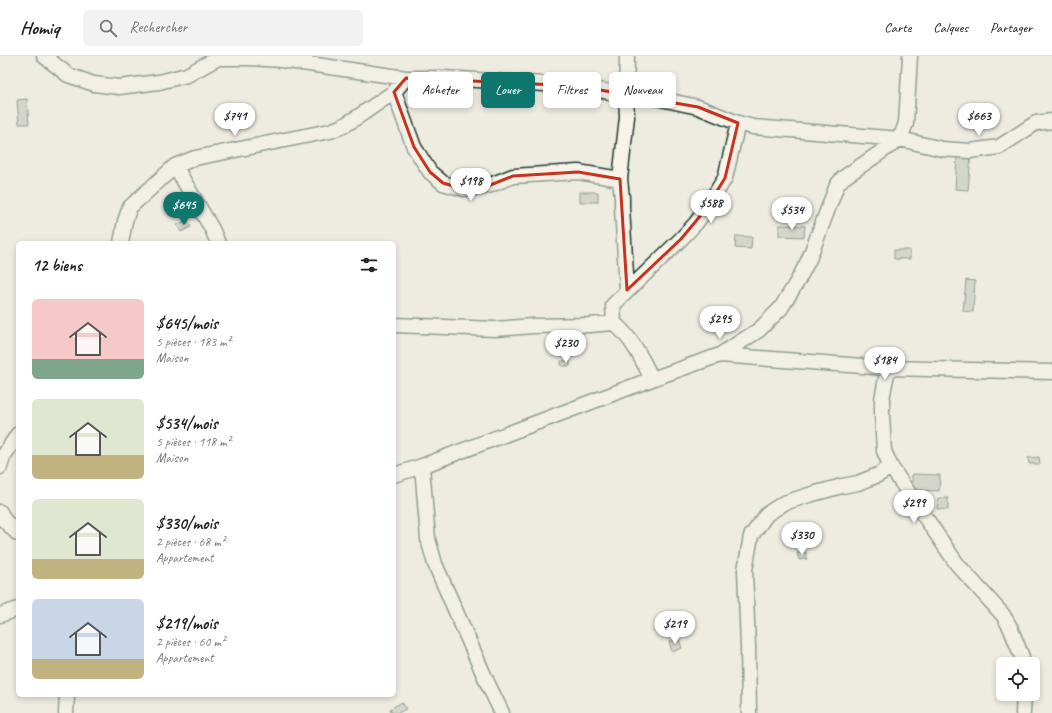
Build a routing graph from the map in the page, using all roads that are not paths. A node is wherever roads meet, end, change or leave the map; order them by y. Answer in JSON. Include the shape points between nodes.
{"nodes":[{"id":1,"x":44,"y":56,"type":"edge"},
{"id":2,"x":627,"y":56,"type":"edge"},
{"id":3,"x":910,"y":56,"type":"edge"},
{"id":4,"x":218,"y":57,"type":"edge"},
{"id":5,"x":627,"y":72,"type":"edge"},
{"id":6,"x":406,"y":78,"type":"junction"},
{"id":7,"x":394,"y":92,"type":"junction"},
{"id":8,"x":609,"y":92,"type":"edge"},
{"id":9,"x":676,"y":102,"type":"edge"},
{"id":10,"x":627,"y":108,"type":"edge"},
{"id":11,"x":1052,"y":121,"type":"edge"},
{"id":12,"x":738,"y":123,"type":"junction"},
{"id":13,"x":900,"y":139,"type":"junction"},
{"id":14,"x":175,"y":166,"type":"junction"},
{"id":15,"x":620,"y":179,"type":"junction"},
{"id":16,"x":121,"y":241,"type":"edge"},
{"id":17,"x":217,"y":241,"type":"edge"},
{"id":18,"x":627,"y":290,"type":"junction"},
{"id":19,"x":613,"y":305,"type":"junction"},
{"id":20,"x":614,"y":322,"type":"junction"},
{"id":21,"x":396,"y":325,"type":"edge"},
{"id":22,"x":589,"y":325,"type":"junction"},
{"id":23,"x":720,"y":355,"type":"junction"},
{"id":24,"x":888,"y":368,"type":"junction"},
{"id":25,"x":1052,"y":372,"type":"edge"},
{"id":26,"x":652,"y":379,"type":"junction"},
{"id":27,"x":16,"y":437,"type":"edge"},
{"id":28,"x":0,"y":466,"type":"edge"},
{"id":29,"x":422,"y":466,"type":"junction"},
{"id":30,"x":890,"y":467,"type":"junction"},
{"id":31,"x":396,"y":474,"type":"edge"},
{"id":32,"x":0,"y":512,"type":"edge"},
{"id":33,"x":16,"y":532,"type":"edge"},
{"id":34,"x":16,"y":610,"type":"edge"},
{"id":35,"x":0,"y":615,"type":"edge"},
{"id":36,"x":1022,"y":657,"type":"edge"},
{"id":37,"x":67,"y":697,"type":"edge"},
{"id":38,"x":1024,"y":701,"type":"edge"},
{"id":39,"x":66,"y":713,"type":"edge"},
{"id":40,"x":502,"y":713,"type":"edge"},
{"id":41,"x":749,"y":713,"type":"edge"},
{"id":42,"x":1023,"y":713,"type":"edge"}],
"edges":[{"from":1,"to":4,"type":"street","via":[[68,74],[94,84],[119,87],[160,82],[187,74]]},
{"from":2,"to":5,"type":"street"},
{"from":3,"to":13,"type":"street","via":[[906,123]]},
{"from":4,"to":6,"type":"street","via":[[281,60]]},
{"from":6,"to":7,"type":"street"},
{"from":6,"to":8,"type":"street","via":[[577,86]]},
{"from":7,"to":14,"type":"street","via":[[343,126],[330,131],[196,158]]},
{"from":7,"to":15,"type":"street","via":[[414,146],[430,172],[443,183],[464,190],[488,186],[513,176],[578,172]]},
{"from":9,"to":12,"type":"street","via":[[698,107]]},
{"from":10,"to":15,"type":"street"},
{"from":11,"to":13,"type":"street","via":[[1036,123],[999,147],[970,151],[942,149]]},
{"from":12,"to":13,"type":"street","via":[[753,127]]},
{"from":12,"to":18,"type":"street","via":[[725,178],[706,209],[681,239]]},
{"from":13,"to":23,"type":"street","via":[[843,178],[837,185],[809,259],[781,308],[759,330]]},
{"from":14,"to":16,"type":"street","via":[[130,207],[124,221]]},
{"from":14,"to":17,"type":"street"},
{"from":15,"to":18,"type":"street"},
{"from":18,"to":19,"type":"street"},
{"from":19,"to":20,"type":"street"},
{"from":19,"to":22,"type":"street"},
{"from":20,"to":22,"type":"street"},
{"from":20,"to":26,"type":"street","via":[[636,348]]},
{"from":21,"to":22,"type":"street","via":[[495,329]]},
{"from":23,"to":24,"type":"street"},
{"from":23,"to":26,"type":"street"},
{"from":24,"to":25,"type":"street"},
{"from":24,"to":30,"type":"street","via":[[882,414],[884,451]]},
{"from":26,"to":29,"type":"street"},
{"from":27,"to":28,"type":"street","via":[[2,457]]},
{"from":29,"to":31,"type":"street"},
{"from":29,"to":40,"type":"street","via":[[428,539],[435,564]]},
{"from":30,"to":36,"type":"street","via":[[957,564],[1004,615]]},
{"from":30,"to":41,"type":"street","via":[[858,483],[784,503],[767,514],[752,536],[745,570]]},
{"from":32,"to":33,"type":"street"},
{"from":34,"to":35,"type":"street"},
{"from":37,"to":39,"type":"street"},
{"from":38,"to":42,"type":"street"}]}
